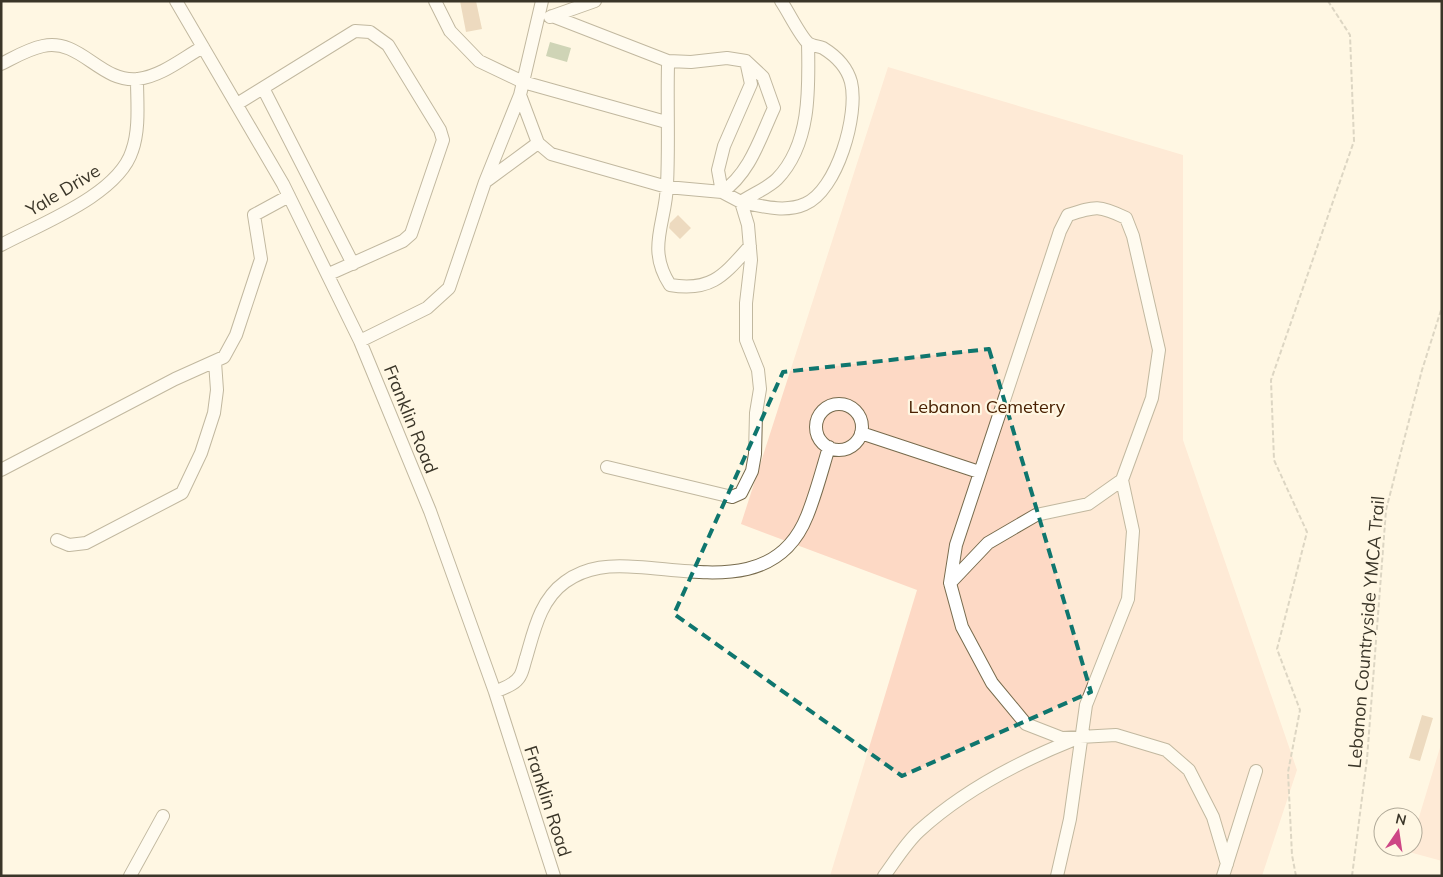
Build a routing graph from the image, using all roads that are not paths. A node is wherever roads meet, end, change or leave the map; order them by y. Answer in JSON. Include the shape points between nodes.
{"nodes":[{"id":1,"x":176,"y":1,"type":"edge"},
{"id":2,"x":435,"y":1,"type":"edge"},
{"id":3,"x":595,"y":1,"type":"edge"},
{"id":4,"x":781,"y":1,"type":"edge"},
{"id":5,"x":539,"y":3,"type":"edge"},
{"id":6,"x":552,"y":16,"type":"junction"},
{"id":7,"x":536,"y":27,"type":"junction"},
{"id":8,"x":808,"y":43,"type":"junction"},
{"id":9,"x":203,"y":47,"type":"junction"},
{"id":10,"x":746,"y":61,"type":"junction"},
{"id":11,"x":1,"y":64,"type":"edge"},
{"id":12,"x":668,"y":64,"type":"dead end"},
{"id":13,"x":137,"y":79,"type":"junction"},
{"id":14,"x":523,"y":82,"type":"junction"},
{"id":15,"x":263,"y":88,"type":"junction"},
{"id":16,"x":520,"y":95,"type":"junction"},
{"id":17,"x":237,"y":104,"type":"junction"},
{"id":18,"x":666,"y":122,"type":"junction"},
{"id":19,"x":538,"y":143,"type":"junction"},
{"id":20,"x":486,"y":182,"type":"junction"},
{"id":21,"x":667,"y":187,"type":"junction"},
{"id":22,"x":722,"y":192,"type":"junction"},
{"id":23,"x":289,"y":196,"type":"junction"},
{"id":24,"x":741,"y":202,"type":"junction"},
{"id":25,"x":1,"y":244,"type":"edge"},
{"id":26,"x":750,"y":246,"type":"junction"},
{"id":27,"x":352,"y":264,"type":"junction"},
{"id":28,"x":329,"y":274,"type":"junction"},
{"id":29,"x":360,"y":341,"type":"junction"},
{"id":30,"x":215,"y":362,"type":"junction"},
{"id":31,"x":861,"y":433,"type":"junction"},
{"id":32,"x":829,"y":447,"type":"junction"},
{"id":33,"x":607,"y":467,"type":"dead end"},
{"id":34,"x":1,"y":470,"type":"edge"},
{"id":35,"x":979,"y":472,"type":"junction"},
{"id":36,"x":1122,"y":480,"type":"junction"},
{"id":37,"x":57,"y":540,"type":"dead end"},
{"id":38,"x":950,"y":583,"type":"junction"},
{"id":39,"x":495,"y":692,"type":"junction"},
{"id":40,"x":1083,"y":737,"type":"junction"},
{"id":41,"x":1256,"y":771,"type":"dead end"},
{"id":42,"x":164,"y":816,"type":"dead end"},
{"id":43,"x":1225,"y":870,"type":"edge"},
{"id":44,"x":550,"y":873,"type":"edge"},
{"id":45,"x":130,"y":876,"type":"edge"},
{"id":46,"x":884,"y":876,"type":"edge"},
{"id":47,"x":1057,"y":876,"type":"edge"}],
"edges":[{"from":1,"to":9,"type":"street","name":"Franklin Road"},
{"from":2,"to":14,"type":"street","via":[[450,31],[479,61]]},
{"from":3,"to":6,"type":"street"},
{"from":4,"to":8,"type":"street"},
{"from":5,"to":7,"type":"street"},
{"from":6,"to":7,"type":"street"},
{"from":6,"to":10,"type":"street","via":[[668,61],[727,58]]},
{"from":7,"to":14,"type":"street"},
{"from":8,"to":24,"type":"street","via":[[807,108],[791,160],[776,180]]},
{"from":8,"to":24,"type":"street","via":[[841,61],[851,83],[852,116],[836,168],[822,193],[804,205],[772,209]]},
{"from":9,"to":13,"type":"street","via":[[157,74]]},
{"from":9,"to":17,"type":"street","name":"Franklin Road"},
{"from":10,"to":22,"type":"street","via":[[751,84],[724,146],[718,170]]},
{"from":10,"to":22,"type":"street","via":[[763,78],[774,108],[750,161],[736,182]]},
{"from":11,"to":13,"type":"street","via":[[43,46],[60,45],[75,50],[112,76]]},
{"from":12,"to":18,"type":"street"},
{"from":13,"to":25,"type":"street","name":"Yale Drive","via":[[136,135],[132,152],[120,174],[95,195]]},
{"from":14,"to":16,"type":"street"},
{"from":14,"to":18,"type":"street"},
{"from":15,"to":17,"type":"street"},
{"from":15,"to":27,"type":"street"},
{"from":15,"to":27,"type":"street","via":[[355,31],[370,32],[388,44],[440,130],[443,140],[411,234],[403,241]]},
{"from":16,"to":19,"type":"street"},
{"from":16,"to":20,"type":"street"},
{"from":17,"to":23,"type":"street","name":"Franklin Road"},
{"from":18,"to":21,"type":"street"},
{"from":19,"to":20,"type":"street"},
{"from":19,"to":21,"type":"street","via":[[550,154]]},
{"from":20,"to":29,"type":"street","via":[[449,288],[426,308]]},
{"from":21,"to":22,"type":"street"},
{"from":21,"to":26,"type":"street","via":[[658,239],[660,270],[670,285],[689,288],[706,285],[724,276]]},
{"from":22,"to":24,"type":"street"},
{"from":23,"to":28,"type":"street","name":"Franklin Road"},
{"from":23,"to":30,"type":"street","via":[[254,215],[261,259],[236,335],[224,358]]},
{"from":24,"to":26,"type":"street"},
{"from":26,"to":33,"type":"street","via":[[746,340],[758,370],[760,389],[756,413],[756,454],[741,493],[732,497]]},
{"from":27,"to":28,"type":"street"},
{"from":28,"to":29,"type":"street","name":"Franklin Road"},
{"from":29,"to":39,"type":"street","name":"Franklin Road","via":[[430,511]]},
{"from":30,"to":34,"type":"street","via":[[175,379]]},
{"from":30,"to":37,"type":"street","via":[[217,390],[214,413],[201,453],[182,493],[86,543],[68,545]]},
{"from":31,"to":32,"type":"street","via":[[852,446],[844,449]]},
{"from":31,"to":32,"type":"street","via":[[862,425],[856,411],[845,404],[830,405],[823,409],[815,428],[817,436]]},
{"from":31,"to":35,"type":"street"},
{"from":32,"to":39,"type":"street","via":[[807,517],[792,542],[780,554],[766,563],[725,573],[617,566],[579,573],[550,596],[540,612],[520,676]]},
{"from":35,"to":36,"type":"street","via":[[1060,231],[1068,215],[1092,207],[1126,218],[1133,236],[1158,350],[1152,398]]},
{"from":35,"to":38,"type":"street","via":[[956,544]]},
{"from":36,"to":38,"type":"street","via":[[1088,504],[1036,515],[988,544]]},
{"from":36,"to":40,"type":"street","via":[[1133,531],[1128,599],[1086,705]]},
{"from":38,"to":40,"type":"street","via":[[966,635],[992,683],[1026,724],[1062,738]]},
{"from":39,"to":44,"type":"street","name":"Franklin Road"},
{"from":40,"to":43,"type":"street","via":[[1116,735],[1166,750],[1189,770],[1213,817]]},
{"from":40,"to":46,"type":"street","via":[[1026,759],[959,798],[918,832]]},
{"from":40,"to":47,"type":"street","via":[[1069,827]]},
{"from":41,"to":43,"type":"street"},
{"from":42,"to":45,"type":"street"}]}
